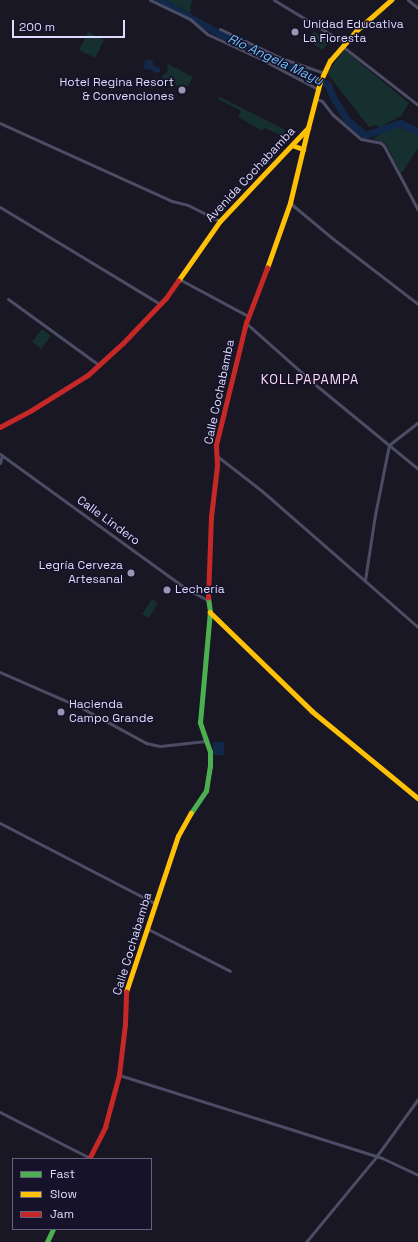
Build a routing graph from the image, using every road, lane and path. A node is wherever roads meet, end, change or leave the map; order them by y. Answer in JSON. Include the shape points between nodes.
{"nodes":[{"id":1,"x":150,"y":0,"type":"edge"},
{"id":2,"x":274,"y":0,"type":"edge"},
{"id":3,"x":391,"y":0,"type":"edge"},
{"id":4,"x":408,"y":0,"type":"edge"},
{"id":5,"x":418,"y":8,"type":"edge"},
{"id":6,"x":220,"y":29,"type":"dead end"},
{"id":7,"x":344,"y":45,"type":"junction"},
{"id":8,"x":322,"y":78,"type":"junction"},
{"id":9,"x":318,"y":89,"type":"junction"},
{"id":10,"x":316,"y":99,"type":"junction"},
{"id":11,"x":418,"y":105,"type":"edge"},
{"id":12,"x":0,"y":123,"type":"edge"},
{"id":13,"x":308,"y":128,"type":"junction"},
{"id":14,"x":292,"y":145,"type":"junction"},
{"id":15,"x":303,"y":149,"type":"junction"},
{"id":16,"x":290,"y":203,"type":"junction"},
{"id":17,"x":0,"y":207,"type":"edge"},
{"id":18,"x":418,"y":210,"type":"edge"},
{"id":19,"x":220,"y":221,"type":"junction"},
{"id":20,"x":179,"y":280,"type":"junction"},
{"id":21,"x":8,"y":299,"type":"dead end"},
{"id":22,"x":160,"y":304,"type":"junction"},
{"id":23,"x":418,"y":304,"type":"edge"},
{"id":24,"x":248,"y":316,"type":"junction"},
{"id":25,"x":246,"y":323,"type":"junction"},
{"id":26,"x":99,"y":365,"type":"junction"},
{"id":27,"x":418,"y":422,"type":"edge"},
{"id":28,"x":0,"y":427,"type":"edge"},
{"id":29,"x":388,"y":445,"type":"junction"},
{"id":30,"x":1,"y":455,"type":"edge"},
{"id":31,"x":217,"y":456,"type":"junction"},
{"id":32,"x":0,"y":463,"type":"edge"},
{"id":33,"x":418,"y":469,"type":"edge"},
{"id":34,"x":365,"y":580,"type":"junction"},
{"id":35,"x":208,"y":600,"type":"junction"},
{"id":36,"x":210,"y":612,"type":"junction"},
{"id":37,"x":418,"y":627,"type":"edge"},
{"id":38,"x":0,"y":672,"type":"edge"},
{"id":39,"x":206,"y":741,"type":"junction"},
{"id":40,"x":418,"y":798,"type":"edge"},
{"id":41,"x":0,"y":823,"type":"edge"},
{"id":42,"x":156,"y":904,"type":"junction"},
{"id":43,"x":148,"y":929,"type":"junction"},
{"id":44,"x":230,"y":971,"type":"dead end"},
{"id":45,"x":119,"y":1075,"type":"junction"},
{"id":46,"x":418,"y":1099,"type":"edge"},
{"id":47,"x":0,"y":1112,"type":"edge"},
{"id":48,"x":376,"y":1157,"type":"junction"},
{"id":49,"x":90,"y":1158,"type":"edge"},
{"id":50,"x":418,"y":1175,"type":"edge"},
{"id":51,"x":53,"y":1230,"type":"edge"},
{"id":52,"x":47,"y":1242,"type":"edge"},
{"id":53,"x":306,"y":1242,"type":"edge"}],
"edges":[{"from":1,"to":9,"type":"street","via":[[190,19],[207,34]]},
{"from":2,"to":7,"type":"street"},
{"from":3,"to":7,"type":"street","name":"Calle Cochabamba"},
{"from":4,"to":5,"type":"street"},
{"from":6,"to":8,"type":"street"},
{"from":7,"to":8,"type":"street","name":"Calle Cochabamba","via":[[330,62]]},
{"from":7,"to":11,"type":"street"},
{"from":8,"to":9,"type":"street","name":"Calle Cochabamba"},
{"from":9,"to":10,"type":"street","name":"Calle Cochabamba"},
{"from":10,"to":13,"type":"street","name":"Calle Cochabamba"},
{"from":10,"to":18,"type":"street","via":[[322,101],[332,114],[362,139],[384,146]]},
{"from":12,"to":19,"type":"street"},
{"from":13,"to":14,"type":"street","name":"Avenida Cochabamba"},
{"from":13,"to":15,"type":"street","name":"Calle Cochabamba"},
{"from":14,"to":15,"type":"street"},
{"from":14,"to":19,"type":"street","name":"Avenida Cochabamba"},
{"from":15,"to":16,"type":"street","name":"Calle Cochabamba"},
{"from":16,"to":23,"type":"street"},
{"from":16,"to":24,"type":"street","name":"Calle Cochabamba"},
{"from":17,"to":22,"type":"street"},
{"from":19,"to":20,"type":"street","name":"Avenida Cochabamba"},
{"from":20,"to":22,"type":"street","name":"Avenida Cochabamba"},
{"from":20,"to":24,"type":"street"},
{"from":21,"to":26,"type":"street"},
{"from":22,"to":26,"type":"street","name":"Avenida Cochabamba"},
{"from":24,"to":25,"type":"street","name":"Calle Cochabamba"},
{"from":25,"to":29,"type":"street"},
{"from":25,"to":31,"type":"street","name":"Calle Cochabamba","via":[[218,438]]},
{"from":26,"to":28,"type":"street","name":"Avenida Cochabamba","via":[[88,375]]},
{"from":27,"to":29,"type":"street"},
{"from":29,"to":33,"type":"street"},
{"from":29,"to":34,"type":"street"},
{"from":30,"to":32,"type":"street"},
{"from":30,"to":35,"type":"street","name":"Calle Lindero","via":[[188,590]]},
{"from":31,"to":34,"type":"street","via":[[262,491]]},
{"from":31,"to":35,"type":"street","name":"Calle Cochabamba","via":[[211,517]]},
{"from":34,"to":37,"type":"street"},
{"from":35,"to":36,"type":"street","name":"Calle Cochabamba"},
{"from":36,"to":39,"type":"street","name":"Calle Cochabamba","via":[[200,723]]},
{"from":36,"to":40,"type":"street","via":[[312,711]]},
{"from":38,"to":39,"type":"street","via":[[80,707],[146,743],[160,746]]},
{"from":39,"to":42,"type":"street","name":"Calle Cochabamba","via":[[210,759],[206,791],[178,836]]},
{"from":41,"to":42,"type":"street"},
{"from":42,"to":43,"type":"street","name":"Calle Cochabamba"},
{"from":43,"to":44,"type":"street"},
{"from":43,"to":45,"type":"street","name":"Calle Cochabamba","via":[[125,996],[126,1024]]},
{"from":45,"to":48,"type":"street"},
{"from":45,"to":49,"type":"street","name":"Calle Cochabamba","via":[[105,1127]]},
{"from":46,"to":48,"type":"street"},
{"from":47,"to":49,"type":"street"},
{"from":48,"to":50,"type":"street"},
{"from":48,"to":53,"type":"street"},
{"from":51,"to":52,"type":"street"}]}
